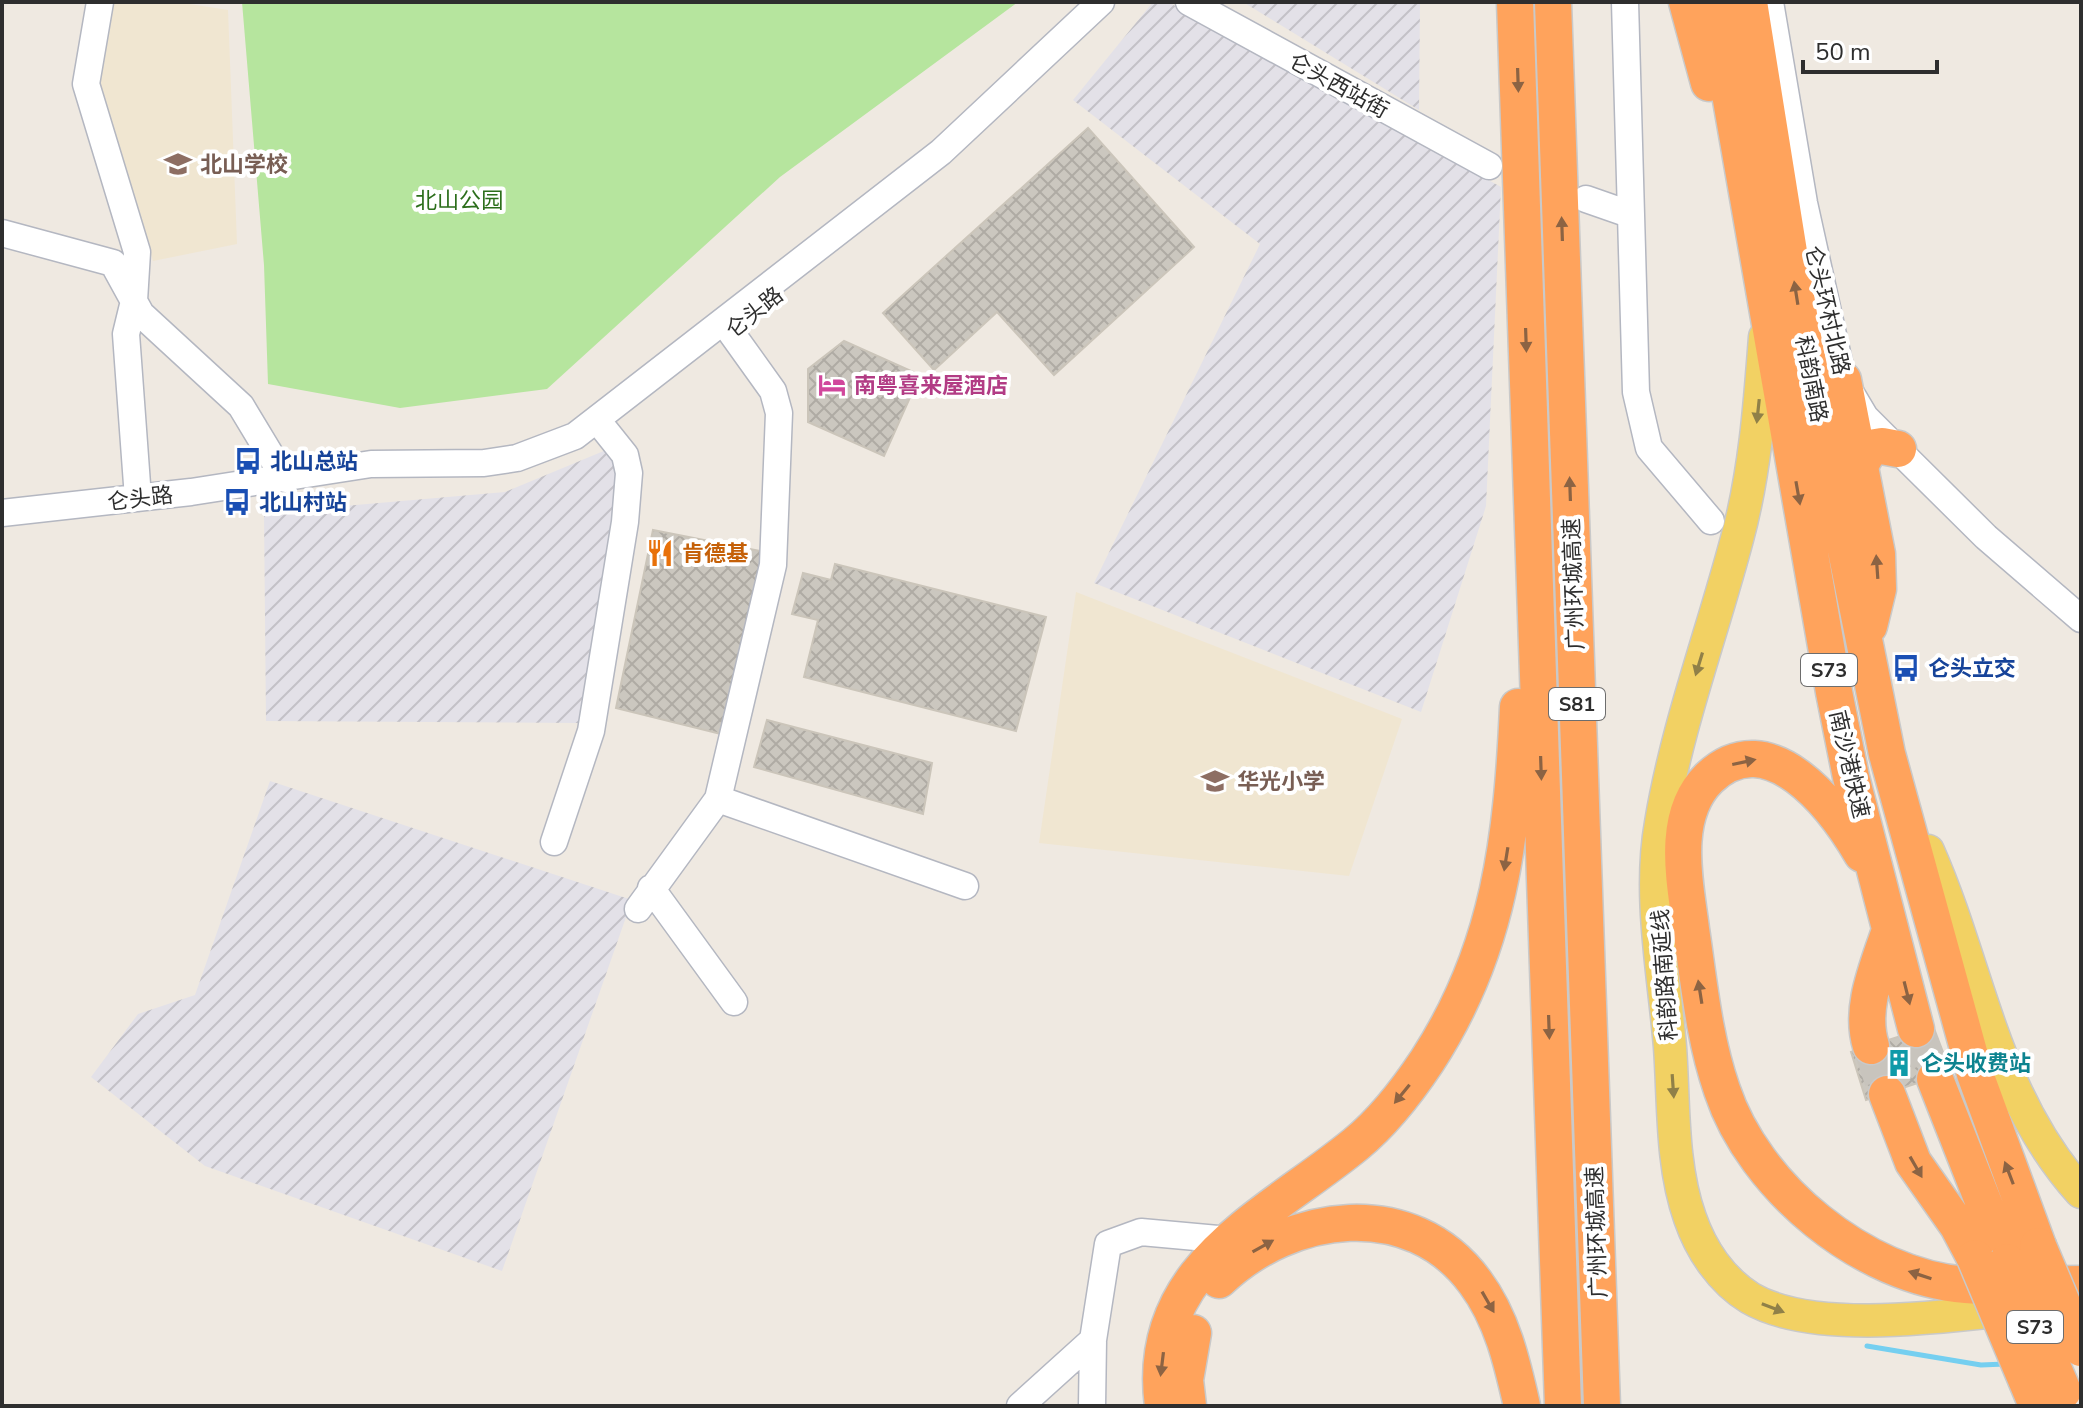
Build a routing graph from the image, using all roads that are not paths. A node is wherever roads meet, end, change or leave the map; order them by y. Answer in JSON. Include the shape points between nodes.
{"nodes":[{"id":1,"x":100,"y":2,"type":"edge"},
{"id":2,"x":1101,"y":2,"type":"edge"},
{"id":3,"x":1119,"y":2,"type":"edge"},
{"id":4,"x":1189,"y":2,"type":"edge"},
{"id":5,"x":1515,"y":2,"type":"edge"},
{"id":6,"x":1553,"y":2,"type":"edge"},
{"id":7,"x":1625,"y":2,"type":"edge"},
{"id":8,"x":1687,"y":2,"type":"edge"},
{"id":9,"x":1741,"y":10,"type":"edge"},
{"id":10,"x":1741,"y":154,"type":"junction"},
{"id":11,"x":1489,"y":166,"type":"dead end"},
{"id":12,"x":1586,"y":199,"type":"dead end"},
{"id":13,"x":1629,"y":214,"type":"junction"},
{"id":14,"x":2,"y":233,"type":"edge"},
{"id":15,"x":134,"y":301,"type":"junction"},
{"id":16,"x":1768,"y":306,"type":"junction"},
{"id":17,"x":730,"y":331,"type":"junction"},
{"id":18,"x":1843,"y":380,"type":"junction"},
{"id":19,"x":605,"y":430,"type":"junction"},
{"id":20,"x":1529,"y":446,"type":"junction"},
{"id":21,"x":1898,"y":449,"type":"junction"},
{"id":22,"x":1859,"y":467,"type":"junction"},
{"id":23,"x":326,"y":473,"type":"junction"},
{"id":24,"x":285,"y":479,"type":"junction"},
{"id":25,"x":138,"y":498,"type":"junction"},
{"id":26,"x":2,"y":513,"type":"edge"},
{"id":27,"x":1711,"y":521,"type":"dead end"},
{"id":28,"x":2081,"y":619,"type":"edge"},
{"id":29,"x":1863,"y":643,"type":"junction"},
{"id":30,"x":1575,"y":667,"type":"junction"},
{"id":31,"x":1887,"y":754,"type":"junction"},
{"id":32,"x":718,"y":799,"type":"junction"},
{"id":33,"x":554,"y":842,"type":"dead end"},
{"id":34,"x":1877,"y":880,"type":"junction"},
{"id":35,"x":965,"y":886,"type":"dead end"},
{"id":36,"x":1890,"y":930,"type":"junction"},
{"id":37,"x":734,"y":1002,"type":"dead end"},
{"id":38,"x":1916,"y":1029,"type":"tunnel mouth"},
{"id":39,"x":1871,"y":1046,"type":"tunnel mouth"},
{"id":40,"x":1935,"y":1079,"type":"tunnel mouth"},
{"id":41,"x":1887,"y":1094,"type":"tunnel mouth"},
{"id":42,"x":2081,"y":1192,"type":"edge"},
{"id":43,"x":1229,"y":1240,"type":"junction"},
{"id":44,"x":2006,"y":1255,"type":"junction"},
{"id":45,"x":2081,"y":1284,"type":"edge"},
{"id":46,"x":2081,"y":1302,"type":"edge"},
{"id":47,"x":1093,"y":1340,"type":"junction"},
{"id":48,"x":2081,"y":1348,"type":"edge"},
{"id":49,"x":2049,"y":1402,"type":"edge"},
{"id":50,"x":1020,"y":1406,"type":"edge"},
{"id":51,"x":1092,"y":1406,"type":"edge"},
{"id":52,"x":1163,"y":1406,"type":"edge"},
{"id":53,"x":1188,"y":1406,"type":"edge"},
{"id":54,"x":1522,"y":1406,"type":"edge"},
{"id":55,"x":1563,"y":1406,"type":"edge"},
{"id":56,"x":1602,"y":1406,"type":"edge"},
{"id":57,"x":1627,"y":1406,"type":"edge"}],
"edges":[{"from":1,"to":15,"type":"street","via":[[86,84],[137,252]]},
{"from":2,"to":23,"type":"street","name":"仑头路","via":[[941,152],[575,436],[517,458],[484,463],[371,464]]},
{"from":3,"to":17,"type":"street","name":"仑头路","via":[[957,156]]},
{"from":4,"to":11,"type":"street","name":"仑头西站街"},
{"from":5,"to":20,"type":"highway","name":"广州环城高速","number":"S81","one_way":true},
{"from":30,"to":6,"type":"highway","name":"广州环城高速","number":"S81","one_way":true},
{"from":7,"to":13,"type":"street"},
{"from":8,"to":10,"type":"highway","via":[[1707,78]]},
{"from":9,"to":10,"type":"highway"},
{"from":9,"to":18,"type":"street","name":"仑头环村北路","via":[[1778,64]]},
{"from":29,"to":9,"type":"highway","name":"科韵南路","one_way":true},
{"from":10,"to":16,"type":"highway"},
{"from":12,"to":13,"type":"street"},
{"from":13,"to":27,"type":"street","via":[[1636,392],[1649,448]]},
{"from":14,"to":15,"type":"street","via":[[113,263]]},
{"from":15,"to":24,"type":"street","via":[[141,314],[241,406]]},
{"from":15,"to":25,"type":"street","via":[[126,334]]},
{"from":16,"to":34,"type":"highway","name":"南沙港快速","number":"S73","one_way":true,"via":[[1817,609]]},
{"from":16,"to":46,"type":"main road","name":"科韵路南延线","one_way":true,"via":[[1746,499],[1660,826],[1657,888],[1676,1133],[1689,1217],[1706,1253],[1729,1281],[1749,1297],[1795,1315],[1849,1320]]},
{"from":17,"to":19,"type":"street","name":"仑头路"},
{"from":17,"to":32,"type":"street","via":[[773,391],[779,413],[773,565]]},
{"from":18,"to":21,"type":"street","name":"仑头环村北路","via":[[1865,417]]},
{"from":18,"to":22,"type":"highway"},
{"from":19,"to":23,"type":"street","name":"仑头路","via":[[542,463],[503,473],[429,478]]},
{"from":19,"to":33,"type":"street","via":[[625,455],[629,473],[625,522],[591,731]]},
{"from":20,"to":43,"type":"highway","one_way":true,"via":[[1510,838],[1476,966],[1427,1061],[1384,1117],[1358,1143]]},
{"from":20,"to":55,"type":"highway","name":"广州环城高速","number":"S81","one_way":true},
{"from":21,"to":22,"type":"highway","via":[[1870,448]]},
{"from":21,"to":28,"type":"street","name":"仑头环村北路","via":[[1986,537]]},
{"from":29,"to":22,"type":"highway","one_way":true,"via":[[1875,606],[1878,572]]},
{"from":23,"to":24,"type":"street","name":"仑头路"},
{"from":24,"to":25,"type":"street","name":"仑头路"},
{"from":25,"to":26,"type":"street","name":"仑头路"},
{"from":29,"to":31,"type":"highway","name":"科韵南路"},
{"from":30,"to":56,"type":"highway","name":"广州环城高速","number":"S81"},
{"from":30,"to":57,"type":"highway"},
{"from":31,"to":42,"type":"main road","via":[[1934,864],[2018,1099],[2038,1137]]},
{"from":44,"to":31,"type":"highway","name":"南沙港快速","number":"S73","one_way":true,"via":[[1975,1074]]},
{"from":32,"to":35,"type":"street"},
{"from":32,"to":37,"type":"street","via":[[645,898]]},
{"from":34,"to":36,"type":"highway","name":"南沙港快速","number":"S73"},
{"from":45,"to":34,"type":"highway","one_way":true,"via":[[1965,1285],[1898,1267],[1866,1252],[1808,1212],[1765,1165],[1735,1119],[1722,1092],[1706,1029],[1686,895],[1684,841],[1696,797],[1707,780],[1739,761],[1777,763],[1823,800]]},
{"from":36,"to":38,"type":"highway","name":"南沙港快速","number":"S73","one_way":true},
{"from":36,"to":39,"type":"highway","via":[[1868,1007]]},
{"from":40,"to":44,"type":"highway","name":"南沙港快速","number":"S73"},
{"from":41,"to":44,"type":"highway","one_way":true,"via":[[1913,1162],[1958,1226]]},
{"from":43,"to":47,"type":"street","via":[[1141,1232],[1108,1244]]},
{"from":43,"to":52,"type":"highway","one_way":true,"via":[[1181,1296],[1164,1349]]},
{"from":44,"to":48,"type":"highway","name":"南沙港快速","number":"S73","bridge":true},
{"from":44,"to":49,"type":"highway","bridge":true},
{"from":47,"to":50,"type":"street"},
{"from":47,"to":51,"type":"street"},
{"from":53,"to":54,"type":"highway","one_way":true,"via":[[1189,1346],[1199,1313],[1217,1283],[1268,1242],[1350,1222],[1407,1229],[1457,1260],[1496,1318]]}]}
